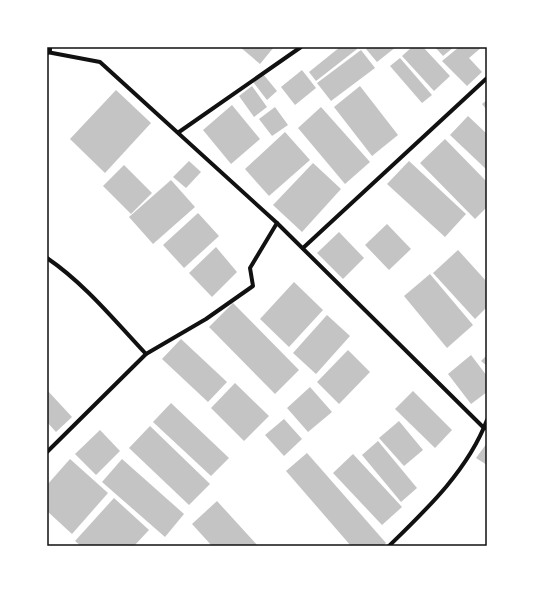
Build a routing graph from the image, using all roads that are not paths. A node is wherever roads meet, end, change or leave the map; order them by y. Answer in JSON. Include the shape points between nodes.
{"nodes":[{"id":1,"x":47,"y":47,"type":"edge"},
{"id":2,"x":301,"y":47,"type":"edge"},
{"id":3,"x":47,"y":51,"type":"edge"},
{"id":4,"x":487,"y":78,"type":"edge"},
{"id":5,"x":180,"y":132,"type":"junction"},
{"id":6,"x":277,"y":223,"type":"junction"},
{"id":7,"x":303,"y":248,"type":"junction"},
{"id":8,"x":47,"y":258,"type":"edge"},
{"id":9,"x":146,"y":354,"type":"junction"},
{"id":10,"x":487,"y":420,"type":"edge"},
{"id":11,"x":485,"y":428,"type":"edge"},
{"id":12,"x":47,"y":452,"type":"edge"},
{"id":13,"x":389,"y":546,"type":"edge"}],
"edges":[{"from":1,"to":3,"type":"main road"},
{"from":2,"to":5,"type":"street"},
{"from":3,"to":5,"type":"street","via":[[100,62]]},
{"from":4,"to":7,"type":"street"},
{"from":5,"to":6,"type":"street"},
{"from":6,"to":7,"type":"street"},
{"from":6,"to":9,"type":"street","via":[[250,268],[252,286],[206,319]]},
{"from":7,"to":11,"type":"street"},
{"from":8,"to":9,"type":"street","via":[[88,290]]},
{"from":9,"to":12,"type":"street"},
{"from":10,"to":11,"type":"street"},
{"from":11,"to":13,"type":"street","via":[[479,441],[446,487]]}]}
